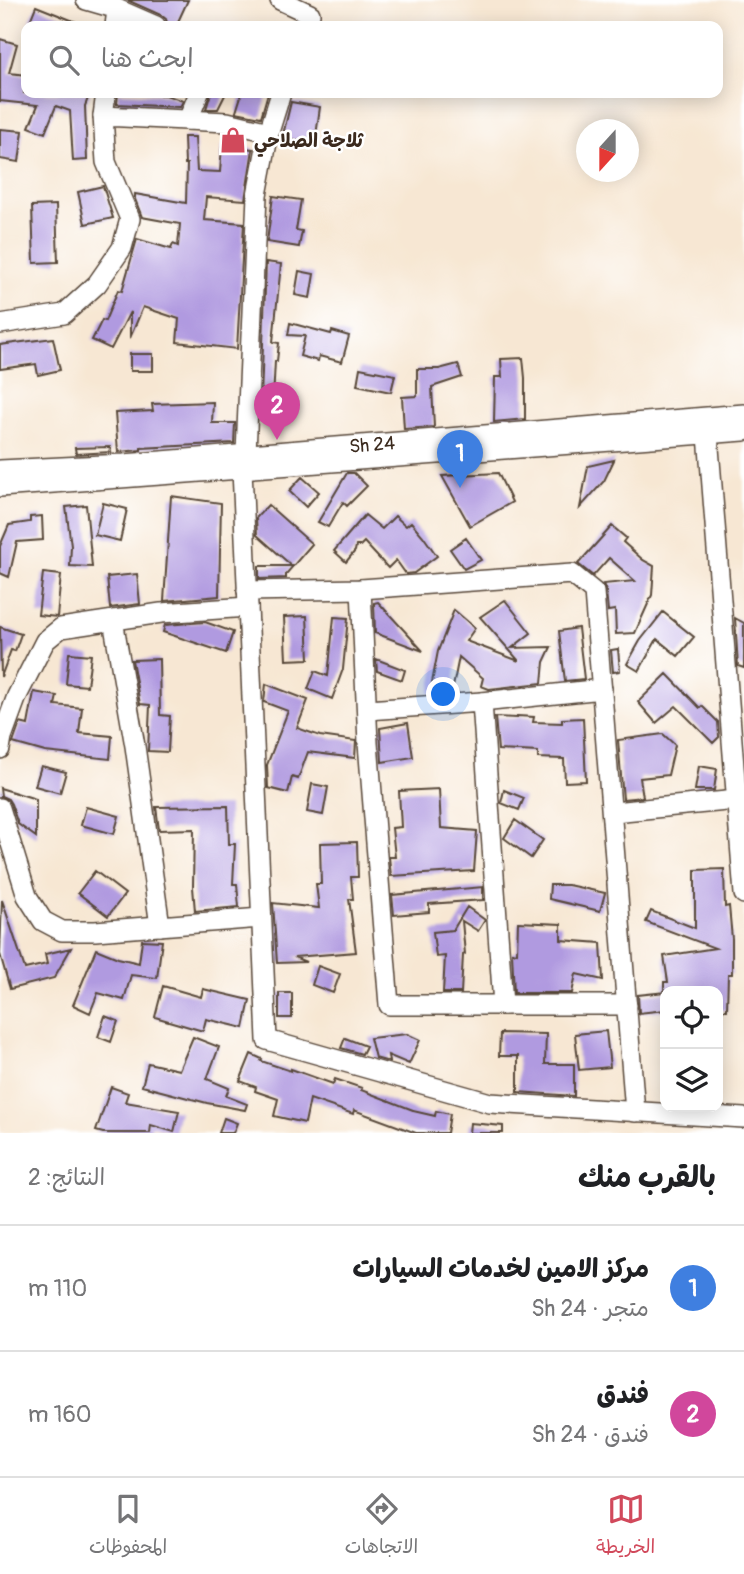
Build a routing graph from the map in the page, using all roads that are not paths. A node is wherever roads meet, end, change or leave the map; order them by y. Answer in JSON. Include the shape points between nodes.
{"nodes":[{"id":1,"x":86,"y":0,"type":"edge"},
{"id":2,"x":280,"y":0,"type":"edge"},
{"id":3,"x":310,"y":13,"type":"edge"},
{"id":4,"x":116,"y":18,"type":"edge"},
{"id":5,"x":105,"y":98,"type":"edge"},
{"id":6,"x":197,"y":98,"type":"edge"},
{"id":7,"x":279,"y":98,"type":"edge"},
{"id":8,"x":103,"y":116,"type":"junction"},
{"id":9,"x":188,"y":120,"type":"junction"},
{"id":10,"x":268,"y":132,"type":"junction"},
{"id":11,"x":0,"y":324,"type":"edge"},
{"id":12,"x":744,"y":414,"type":"edge"},
{"id":13,"x":708,"y":426,"type":"junction"},
{"id":14,"x":744,"y":431,"type":"edge"},
{"id":15,"x":244,"y":461,"type":"junction"},
{"id":16,"x":0,"y":470,"type":"edge"},
{"id":17,"x":0,"y":487,"type":"edge"},
{"id":18,"x":361,"y":589,"type":"junction"},
{"id":19,"x":248,"y":599,"type":"junction"},
{"id":20,"x":113,"y":620,"type":"junction"},
{"id":21,"x":603,"y":689,"type":"junction"},
{"id":22,"x":482,"y":702,"type":"junction"},
{"id":23,"x":367,"y":710,"type":"junction"},
{"id":24,"x":0,"y":749,"type":"edge"},
{"id":25,"x":737,"y":800,"type":"junction"},
{"id":26,"x":0,"y":808,"type":"edge"},
{"id":27,"x":613,"y":813,"type":"junction"},
{"id":28,"x":744,"y":894,"type":"edge"},
{"id":29,"x":261,"y":918,"type":"junction"},
{"id":30,"x":160,"y":926,"type":"junction"},
{"id":31,"x":503,"y":1005,"type":"junction"},
{"id":32,"x":627,"y":1005,"type":"junction"},
{"id":33,"x":635,"y":1112,"type":"junction"},
{"id":34,"x":744,"y":1118,"type":"edge"}],
"edges":[{"from":1,"to":4,"type":"street"},
{"from":2,"to":3,"type":"street"},
{"from":5,"to":8,"type":"street"},
{"from":6,"to":9,"type":"street"},
{"from":7,"to":10,"type":"street"},
{"from":8,"to":9,"type":"street"},
{"from":8,"to":11,"type":"street","via":[[106,162],[130,219],[122,248],[97,284],[64,314]]},
{"from":9,"to":10,"type":"street","via":[[227,122]]},
{"from":10,"to":15,"type":"street","via":[[257,195]]},
{"from":12,"to":13,"type":"street","name":"Sh 24"},
{"from":13,"to":14,"type":"street","name":"Sh 24"},
{"from":13,"to":15,"type":"street","name":"Sh 24"},
{"from":13,"to":25,"type":"street"},
{"from":15,"to":16,"type":"street","name":"Sh 24"},
{"from":15,"to":17,"type":"street","name":"Sh 24"},
{"from":15,"to":19,"type":"street"},
{"from":18,"to":19,"type":"street"},
{"from":18,"to":21,"type":"street","via":[[572,574],[594,592]]},
{"from":18,"to":23,"type":"street"},
{"from":19,"to":20,"type":"street"},
{"from":19,"to":29,"type":"street"},
{"from":20,"to":24,"type":"street","via":[[61,628],[45,640],[17,696]]},
{"from":20,"to":30,"type":"street"},
{"from":21,"to":22,"type":"street"},
{"from":21,"to":27,"type":"street"},
{"from":22,"to":23,"type":"street"},
{"from":22,"to":31,"type":"street"},
{"from":23,"to":31,"type":"street","via":[[389,1005]]},
{"from":25,"to":27,"type":"street"},
{"from":25,"to":28,"type":"street"},
{"from":26,"to":30,"type":"street","via":[[27,895],[43,921],[62,930]]},
{"from":27,"to":32,"type":"street"},
{"from":29,"to":30,"type":"street"},
{"from":29,"to":33,"type":"street","via":[[267,1040],[490,1103]]},
{"from":31,"to":32,"type":"street"},
{"from":32,"to":33,"type":"street"},
{"from":33,"to":34,"type":"street"}]}
